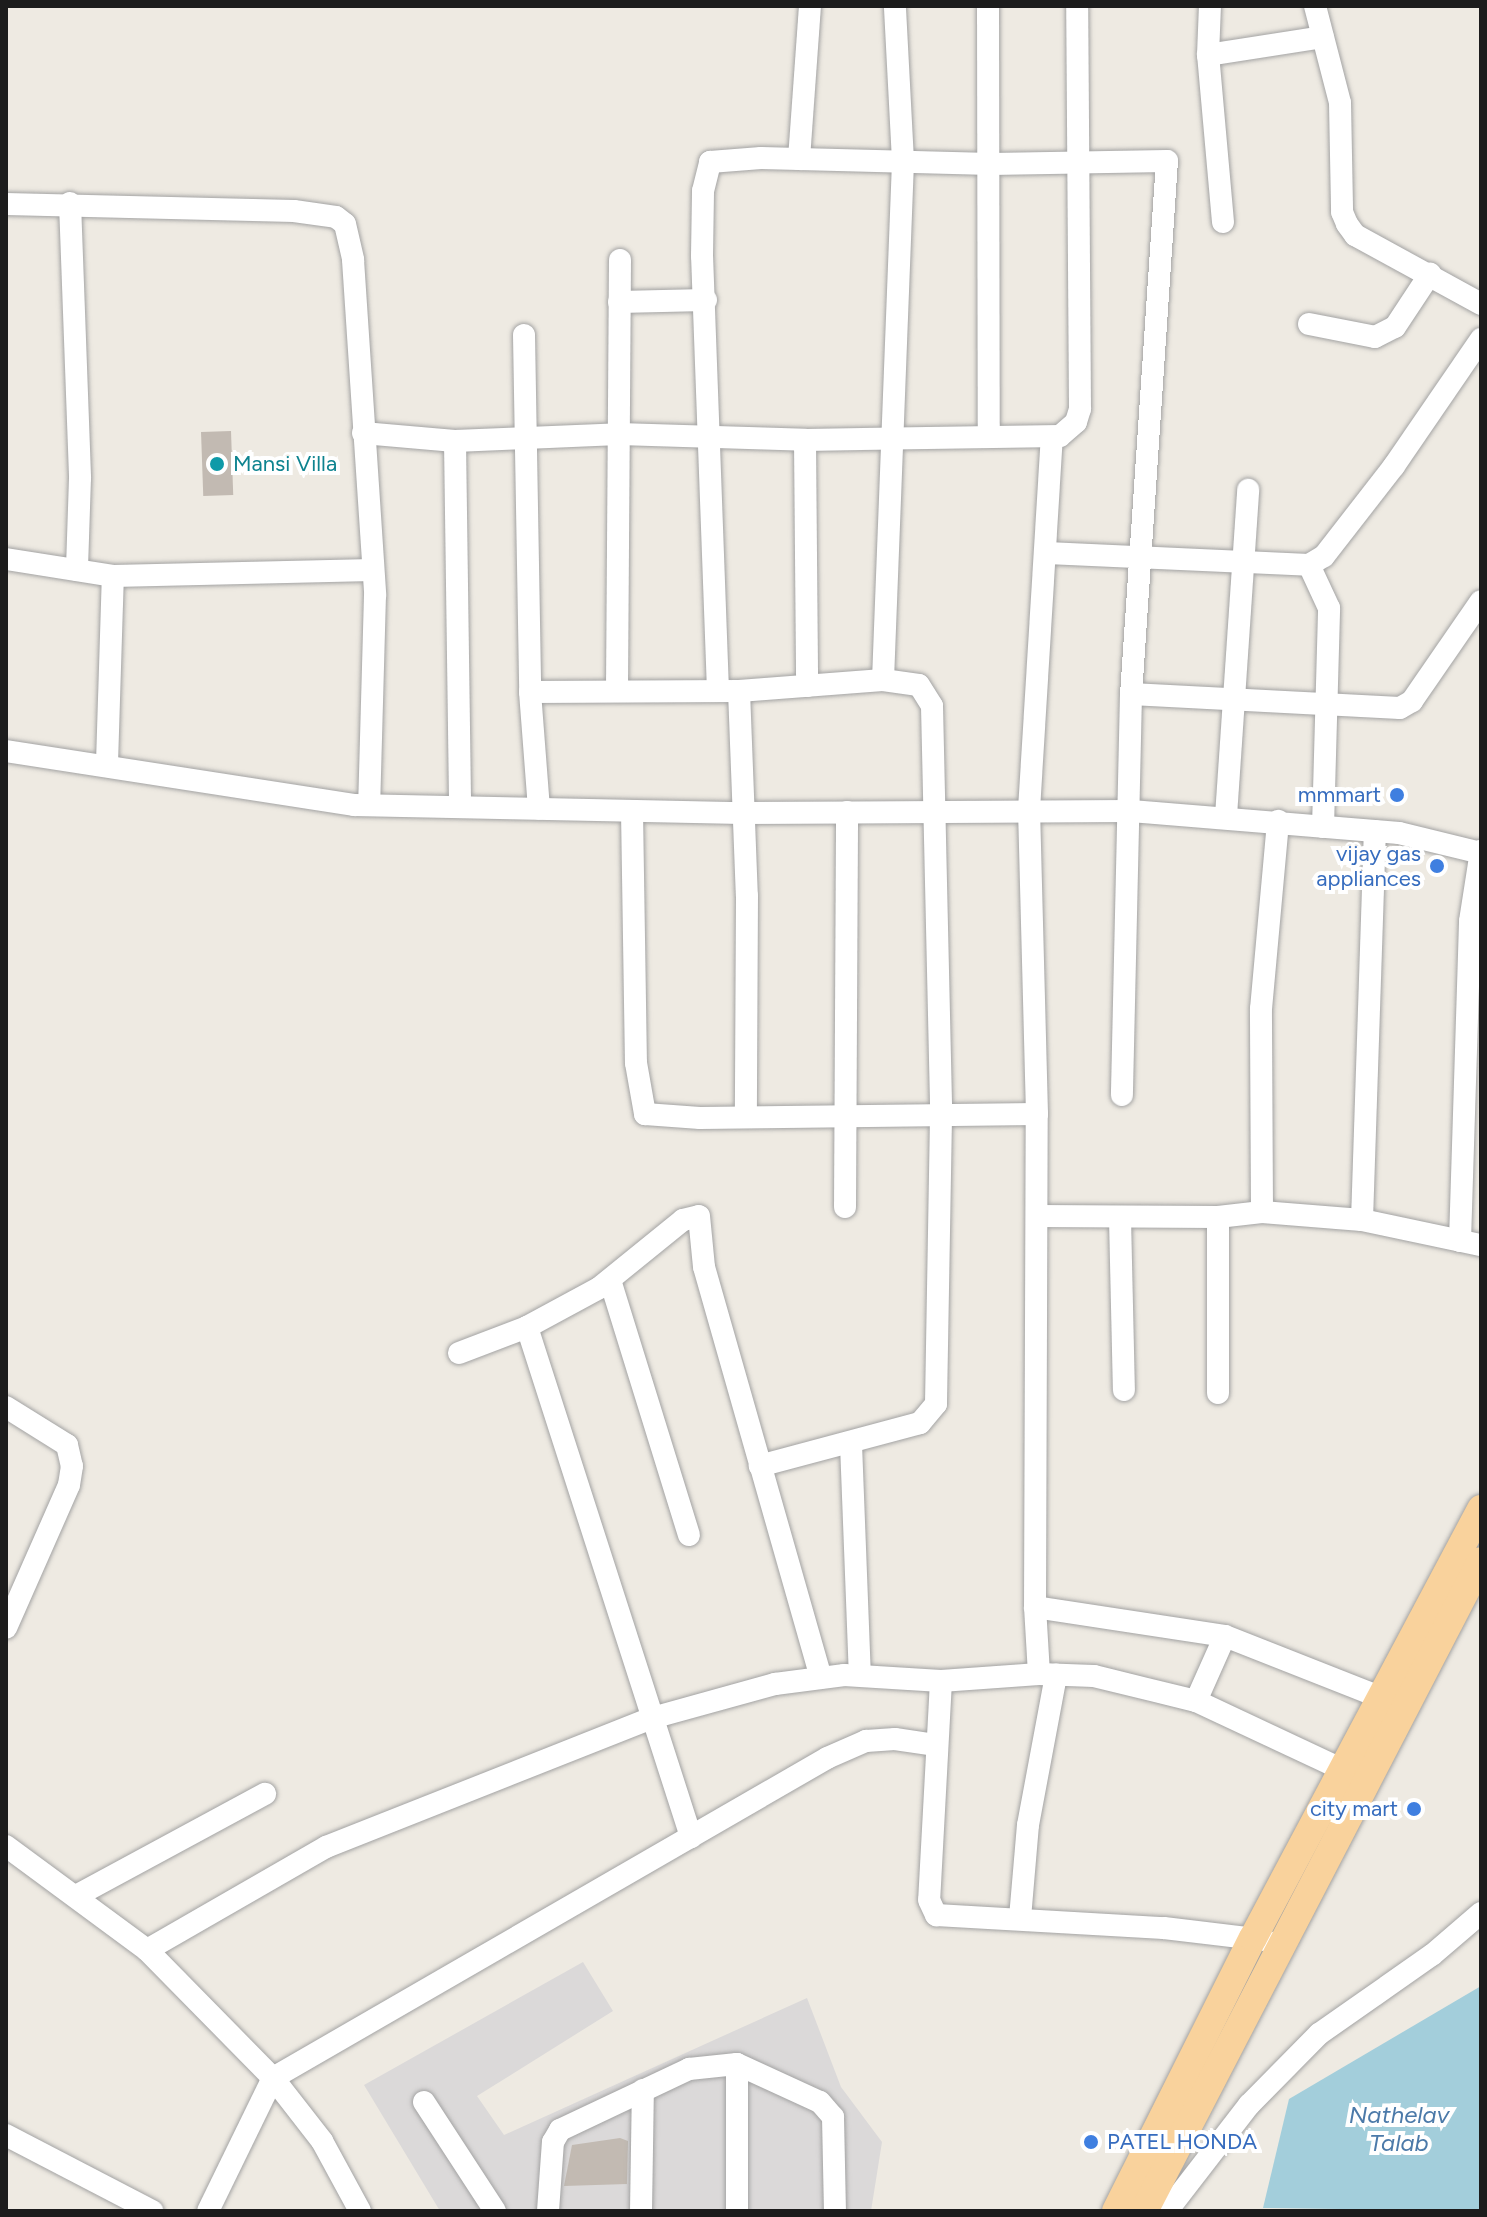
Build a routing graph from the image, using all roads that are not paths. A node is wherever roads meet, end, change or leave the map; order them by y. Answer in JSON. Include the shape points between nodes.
{"nodes":[{"id":1,"x":810,"y":6,"type":"edge"},
{"id":2,"x":895,"y":6,"type":"edge"},
{"id":3,"x":988,"y":6,"type":"edge"},
{"id":4,"x":1077,"y":6,"type":"edge"},
{"id":5,"x":1210,"y":6,"type":"edge"},
{"id":6,"x":1315,"y":6,"type":"edge"},
{"id":7,"x":1323,"y":37,"type":"junction"},
{"id":8,"x":1208,"y":55,"type":"junction"},
{"id":9,"x":799,"y":159,"type":"junction"},
{"id":10,"x":903,"y":161,"type":"junction"},
{"id":11,"x":991,"y":164,"type":"junction"},
{"id":12,"x":1080,"y":164,"type":"junction"},
{"id":13,"x":70,"y":203,"type":"junction"},
{"id":14,"x":6,"y":204,"type":"edge"},
{"id":15,"x":1223,"y":222,"type":"dead end"},
{"id":16,"x":620,"y":260,"type":"dead end"},
{"id":17,"x":1430,"y":274,"type":"junction"},
{"id":18,"x":706,"y":300,"type":"junction"},
{"id":19,"x":619,"y":302,"type":"junction"},
{"id":20,"x":1481,"y":304,"type":"edge"},
{"id":21,"x":1309,"y":324,"type":"dead end"},
{"id":22,"x":524,"y":335,"type":"dead end"},
{"id":23,"x":1481,"y":339,"type":"edge"},
{"id":24,"x":363,"y":433,"type":"junction"},
{"id":25,"x":619,"y":434,"type":"junction"},
{"id":26,"x":989,"y":436,"type":"junction"},
{"id":27,"x":524,"y":438,"type":"junction"},
{"id":28,"x":710,"y":438,"type":"junction"},
{"id":29,"x":1052,"y":438,"type":"junction"},
{"id":30,"x":805,"y":440,"type":"junction"},
{"id":31,"x":889,"y":440,"type":"junction"},
{"id":32,"x":455,"y":441,"type":"junction"},
{"id":33,"x":1248,"y":490,"type":"dead end"},
{"id":34,"x":1047,"y":553,"type":"junction"},
{"id":35,"x":6,"y":559,"type":"edge"},
{"id":36,"x":1142,"y":561,"type":"junction"},
{"id":37,"x":1245,"y":564,"type":"junction"},
{"id":38,"x":1309,"y":565,"type":"junction"},
{"id":39,"x":77,"y":570,"type":"junction"},
{"id":40,"x":373,"y":570,"type":"junction"},
{"id":41,"x":113,"y":576,"type":"junction"},
{"id":42,"x":1481,"y":601,"type":"edge"},
{"id":43,"x":883,"y":680,"type":"junction"},
{"id":44,"x":807,"y":686,"type":"junction"},
{"id":45,"x":617,"y":689,"type":"junction"},
{"id":46,"x":729,"y":691,"type":"junction"},
{"id":47,"x":530,"y":692,"type":"junction"},
{"id":48,"x":1131,"y":694,"type":"junction"},
{"id":49,"x":1236,"y":700,"type":"junction"},
{"id":50,"x":1328,"y":708,"type":"junction"},
{"id":51,"x":6,"y":751,"type":"edge"},
{"id":52,"x":107,"y":763,"type":"junction"},
{"id":53,"x":369,"y":805,"type":"junction"},
{"id":54,"x":460,"y":807,"type":"junction"},
{"id":55,"x":539,"y":809,"type":"junction"},
{"id":56,"x":1029,"y":810,"type":"junction"},
{"id":57,"x":632,"y":811,"type":"junction"},
{"id":58,"x":931,"y":811,"type":"junction"},
{"id":59,"x":1131,"y":811,"type":"junction"},
{"id":60,"x":847,"y":812,"type":"junction"},
{"id":61,"x":742,"y":813,"type":"junction"},
{"id":62,"x":1226,"y":816,"type":"junction"},
{"id":63,"x":1278,"y":821,"type":"junction"},
{"id":64,"x":1323,"y":827,"type":"junction"},
{"id":65,"x":1375,"y":831,"type":"junction"},
{"id":66,"x":1481,"y":852,"type":"edge"},
{"id":67,"x":1122,"y":1095,"type":"dead end"},
{"id":68,"x":1037,"y":1114,"type":"junction"},
{"id":69,"x":746,"y":1117,"type":"junction"},
{"id":70,"x":941,"y":1117,"type":"junction"},
{"id":71,"x":844,"y":1118,"type":"junction"},
{"id":72,"x":845,"y":1207,"type":"dead end"},
{"id":73,"x":1262,"y":1212,"type":"junction"},
{"id":74,"x":1037,"y":1216,"type":"junction"},
{"id":75,"x":1218,"y":1217,"type":"junction"},
{"id":76,"x":1120,"y":1218,"type":"junction"},
{"id":77,"x":1362,"y":1220,"type":"junction"},
{"id":78,"x":1470,"y":1243,"type":"edge"},
{"id":79,"x":610,"y":1280,"type":"junction"},
{"id":80,"x":527,"y":1327,"type":"junction"},
{"id":81,"x":459,"y":1353,"type":"dead end"},
{"id":82,"x":1124,"y":1390,"type":"dead end"},
{"id":83,"x":1218,"y":1393,"type":"dead end"},
{"id":84,"x":6,"y":1407,"type":"edge"},
{"id":85,"x":851,"y":1444,"type":"junction"},
{"id":86,"x":760,"y":1466,"type":"junction"},
{"id":87,"x":1481,"y":1509,"type":"edge"},
{"id":88,"x":689,"y":1535,"type":"dead end"},
{"id":89,"x":1481,"y":1561,"type":"edge"},
{"id":90,"x":1035,"y":1607,"type":"junction"},
{"id":91,"x":6,"y":1628,"type":"edge"},
{"id":92,"x":1225,"y":1636,"type":"junction"},
{"id":93,"x":1048,"y":1674,"type":"junction"},
{"id":94,"x":860,"y":1675,"type":"junction"},
{"id":95,"x":821,"y":1678,"type":"junction"},
{"id":96,"x":941,"y":1681,"type":"junction"},
{"id":97,"x":1382,"y":1698,"type":"junction"},
{"id":98,"x":1196,"y":1701,"type":"junction"},
{"id":99,"x":652,"y":1718,"type":"junction"},
{"id":100,"x":935,"y":1745,"type":"junction"},
{"id":101,"x":1343,"y":1770,"type":"junction"},
{"id":102,"x":265,"y":1794,"type":"dead end"},
{"id":103,"x":691,"y":1837,"type":"junction"},
{"id":104,"x":6,"y":1846,"type":"edge"},
{"id":105,"x":76,"y":1896,"type":"junction"},
{"id":106,"x":1481,"y":1913,"type":"edge"},
{"id":107,"x":1020,"y":1918,"type":"junction"},
{"id":108,"x":1253,"y":1938,"type":"junction"},
{"id":109,"x":1283,"y":1942,"type":"junction"},
{"id":110,"x":147,"y":1950,"type":"junction"},
{"id":111,"x":737,"y":2064,"type":"junction"},
{"id":112,"x":273,"y":2078,"type":"junction"},
{"id":113,"x":643,"y":2090,"type":"junction"},
{"id":114,"x":424,"y":2102,"type":"dead end"},
{"id":115,"x":6,"y":2135,"type":"edge"},
{"id":116,"x":1154,"y":2163,"type":"junction"},
{"id":117,"x":152,"y":2211,"type":"edge"},
{"id":118,"x":208,"y":2211,"type":"edge"},
{"id":119,"x":360,"y":2211,"type":"edge"},
{"id":120,"x":495,"y":2211,"type":"edge"},
{"id":121,"x":548,"y":2211,"type":"edge"},
{"id":122,"x":641,"y":2211,"type":"edge"},
{"id":123,"x":737,"y":2211,"type":"edge"},
{"id":124,"x":835,"y":2211,"type":"edge"},
{"id":125,"x":1116,"y":2211,"type":"edge"},
{"id":126,"x":1144,"y":2211,"type":"edge"},
{"id":127,"x":1167,"y":2211,"type":"edge"}],
"edges":[{"from":1,"to":9,"type":"street"},
{"from":2,"to":10,"type":"street"},
{"from":3,"to":11,"type":"street"},
{"from":4,"to":12,"type":"street"},
{"from":5,"to":8,"type":"street"},
{"from":6,"to":7,"type":"street"},
{"from":7,"to":8,"type":"street"},
{"from":7,"to":17,"type":"street","via":[[1340,103],[1342,212],[1347,224],[1355,235]]},
{"from":8,"to":15,"type":"street"},
{"from":9,"to":10,"type":"street"},
{"from":9,"to":18,"type":"street","via":[[724,158],[706,167]]},
{"from":10,"to":11,"type":"street"},
{"from":10,"to":31,"type":"street"},
{"from":11,"to":12,"type":"street"},
{"from":11,"to":26,"type":"street"},
{"from":12,"to":29,"type":"street","via":[[1080,409],[1068,431]]},
{"from":12,"to":36,"type":"street","via":[[1167,161]]},
{"from":13,"to":14,"type":"street"},
{"from":13,"to":24,"type":"street","via":[[336,217],[345,224],[353,260]]},
{"from":13,"to":39,"type":"street","via":[[80,478]]},
{"from":16,"to":19,"type":"street"},
{"from":17,"to":20,"type":"street"},
{"from":17,"to":21,"type":"street","via":[[1395,327],[1375,337]]},
{"from":18,"to":19,"type":"street"},
{"from":18,"to":28,"type":"street"},
{"from":19,"to":25,"type":"street"},
{"from":22,"to":27,"type":"street"},
{"from":23,"to":38,"type":"street","via":[[1394,466],[1324,556]]},
{"from":24,"to":32,"type":"street"},
{"from":24,"to":40,"type":"street"},
{"from":25,"to":27,"type":"street"},
{"from":25,"to":28,"type":"street"},
{"from":25,"to":45,"type":"street"},
{"from":26,"to":29,"type":"street"},
{"from":26,"to":31,"type":"street"},
{"from":27,"to":32,"type":"street"},
{"from":27,"to":47,"type":"street"},
{"from":28,"to":30,"type":"street"},
{"from":28,"to":46,"type":"street"},
{"from":29,"to":34,"type":"street"},
{"from":30,"to":31,"type":"street"},
{"from":30,"to":44,"type":"street"},
{"from":31,"to":43,"type":"street"},
{"from":32,"to":54,"type":"street"},
{"from":33,"to":37,"type":"street"},
{"from":34,"to":36,"type":"street"},
{"from":34,"to":56,"type":"street"},
{"from":35,"to":39,"type":"street"},
{"from":36,"to":37,"type":"street"},
{"from":36,"to":48,"type":"street"},
{"from":37,"to":38,"type":"street"},
{"from":37,"to":49,"type":"street"},
{"from":38,"to":50,"type":"street","via":[[1329,608]]},
{"from":39,"to":41,"type":"street"},
{"from":40,"to":41,"type":"street"},
{"from":40,"to":53,"type":"street","via":[[377,654]]},
{"from":41,"to":52,"type":"street"},
{"from":42,"to":50,"type":"street","via":[[1412,701],[1400,708]]},
{"from":43,"to":44,"type":"street"},
{"from":43,"to":58,"type":"street","via":[[927,691],[932,706]]},
{"from":44,"to":46,"type":"street"},
{"from":45,"to":46,"type":"street"},
{"from":45,"to":47,"type":"street"},
{"from":46,"to":61,"type":"street"},
{"from":47,"to":55,"type":"street"},
{"from":48,"to":49,"type":"street"},
{"from":48,"to":59,"type":"street"},
{"from":49,"to":50,"type":"street"},
{"from":49,"to":62,"type":"street"},
{"from":50,"to":64,"type":"street"},
{"from":51,"to":52,"type":"street"},
{"from":52,"to":53,"type":"street"},
{"from":53,"to":54,"type":"street"},
{"from":54,"to":55,"type":"street"},
{"from":55,"to":57,"type":"street"},
{"from":56,"to":58,"type":"street"},
{"from":56,"to":59,"type":"street"},
{"from":56,"to":68,"type":"street"},
{"from":57,"to":61,"type":"street"},
{"from":57,"to":69,"type":"street","via":[[639,1107],[661,1117]]},
{"from":58,"to":60,"type":"street"},
{"from":58,"to":70,"type":"street"},
{"from":59,"to":62,"type":"street"},
{"from":59,"to":67,"type":"street"},
{"from":60,"to":61,"type":"street"},
{"from":60,"to":71,"type":"street"},
{"from":61,"to":69,"type":"street"},
{"from":62,"to":63,"type":"street"},
{"from":63,"to":64,"type":"street"},
{"from":63,"to":73,"type":"street","via":[[1261,1009]]},
{"from":64,"to":65,"type":"street"},
{"from":65,"to":66,"type":"street"},
{"from":65,"to":77,"type":"street"},
{"from":66,"to":78,"type":"street","via":[[1470,921]]},
{"from":68,"to":70,"type":"street"},
{"from":68,"to":74,"type":"street"},
{"from":69,"to":71,"type":"street"},
{"from":70,"to":71,"type":"street"},
{"from":70,"to":85,"type":"street","via":[[936,1404],[920,1423]]},
{"from":71,"to":72,"type":"street"},
{"from":73,"to":75,"type":"street"},
{"from":73,"to":77,"type":"street"},
{"from":74,"to":76,"type":"street"},
{"from":74,"to":90,"type":"street"},
{"from":75,"to":76,"type":"street"},
{"from":75,"to":83,"type":"street"},
{"from":76,"to":82,"type":"street"},
{"from":77,"to":78,"type":"street"},
{"from":79,"to":80,"type":"street"},
{"from":79,"to":86,"type":"street","via":[[683,1220],[699,1216],[704,1267]]},
{"from":79,"to":88,"type":"street"},
{"from":80,"to":81,"type":"street"},
{"from":80,"to":99,"type":"street"},
{"from":84,"to":91,"type":"street","via":[[67,1445],[72,1472]]},
{"from":85,"to":86,"type":"street"},
{"from":85,"to":94,"type":"street"},
{"from":86,"to":95,"type":"street","via":[[795,1571]]},
{"from":87,"to":97,"type":"main road"},
{"from":89,"to":109,"type":"main road"},
{"from":90,"to":92,"type":"street"},
{"from":90,"to":93,"type":"street"},
{"from":92,"to":97,"type":"street"},
{"from":92,"to":98,"type":"street"},
{"from":93,"to":96,"type":"street"},
{"from":93,"to":98,"type":"street","via":[[1094,1676]]},
{"from":93,"to":107,"type":"street"},
{"from":94,"to":95,"type":"street"},
{"from":94,"to":96,"type":"street"},
{"from":95,"to":99,"type":"street","via":[[744,1691]]},
{"from":96,"to":100,"type":"street"},
{"from":97,"to":101,"type":"main road"},
{"from":98,"to":101,"type":"street"},
{"from":99,"to":103,"type":"street"},
{"from":99,"to":110,"type":"street","via":[[326,1847]]},
{"from":100,"to":103,"type":"street","via":[[866,1741]]},
{"from":100,"to":107,"type":"street","via":[[931,1909],[951,1918]]},
{"from":101,"to":108,"type":"main road"},
{"from":102,"to":105,"type":"street"},
{"from":103,"to":112,"type":"street"},
{"from":104,"to":105,"type":"street"},
{"from":105,"to":110,"type":"street"},
{"from":106,"to":127,"type":"street","via":[[1432,1955],[1319,2034],[1249,2105]]},
{"from":107,"to":108,"type":"street"},
{"from":108,"to":109,"type":"street"},
{"from":108,"to":116,"type":"main road"},
{"from":109,"to":116,"type":"main road"},
{"from":110,"to":112,"type":"street"},
{"from":111,"to":113,"type":"street","via":[[689,2069]]},
{"from":111,"to":123,"type":"street"},
{"from":111,"to":124,"type":"street","via":[[820,2102],[833,2117]]},
{"from":112,"to":118,"type":"street"},
{"from":112,"to":119,"type":"street","via":[[322,2141]]},
{"from":113,"to":121,"type":"street","via":[[560,2130],[553,2142]]},
{"from":113,"to":122,"type":"street"},
{"from":114,"to":120,"type":"street"},
{"from":115,"to":117,"type":"street"},
{"from":116,"to":125,"type":"main road"},
{"from":116,"to":126,"type":"main road"}]}
